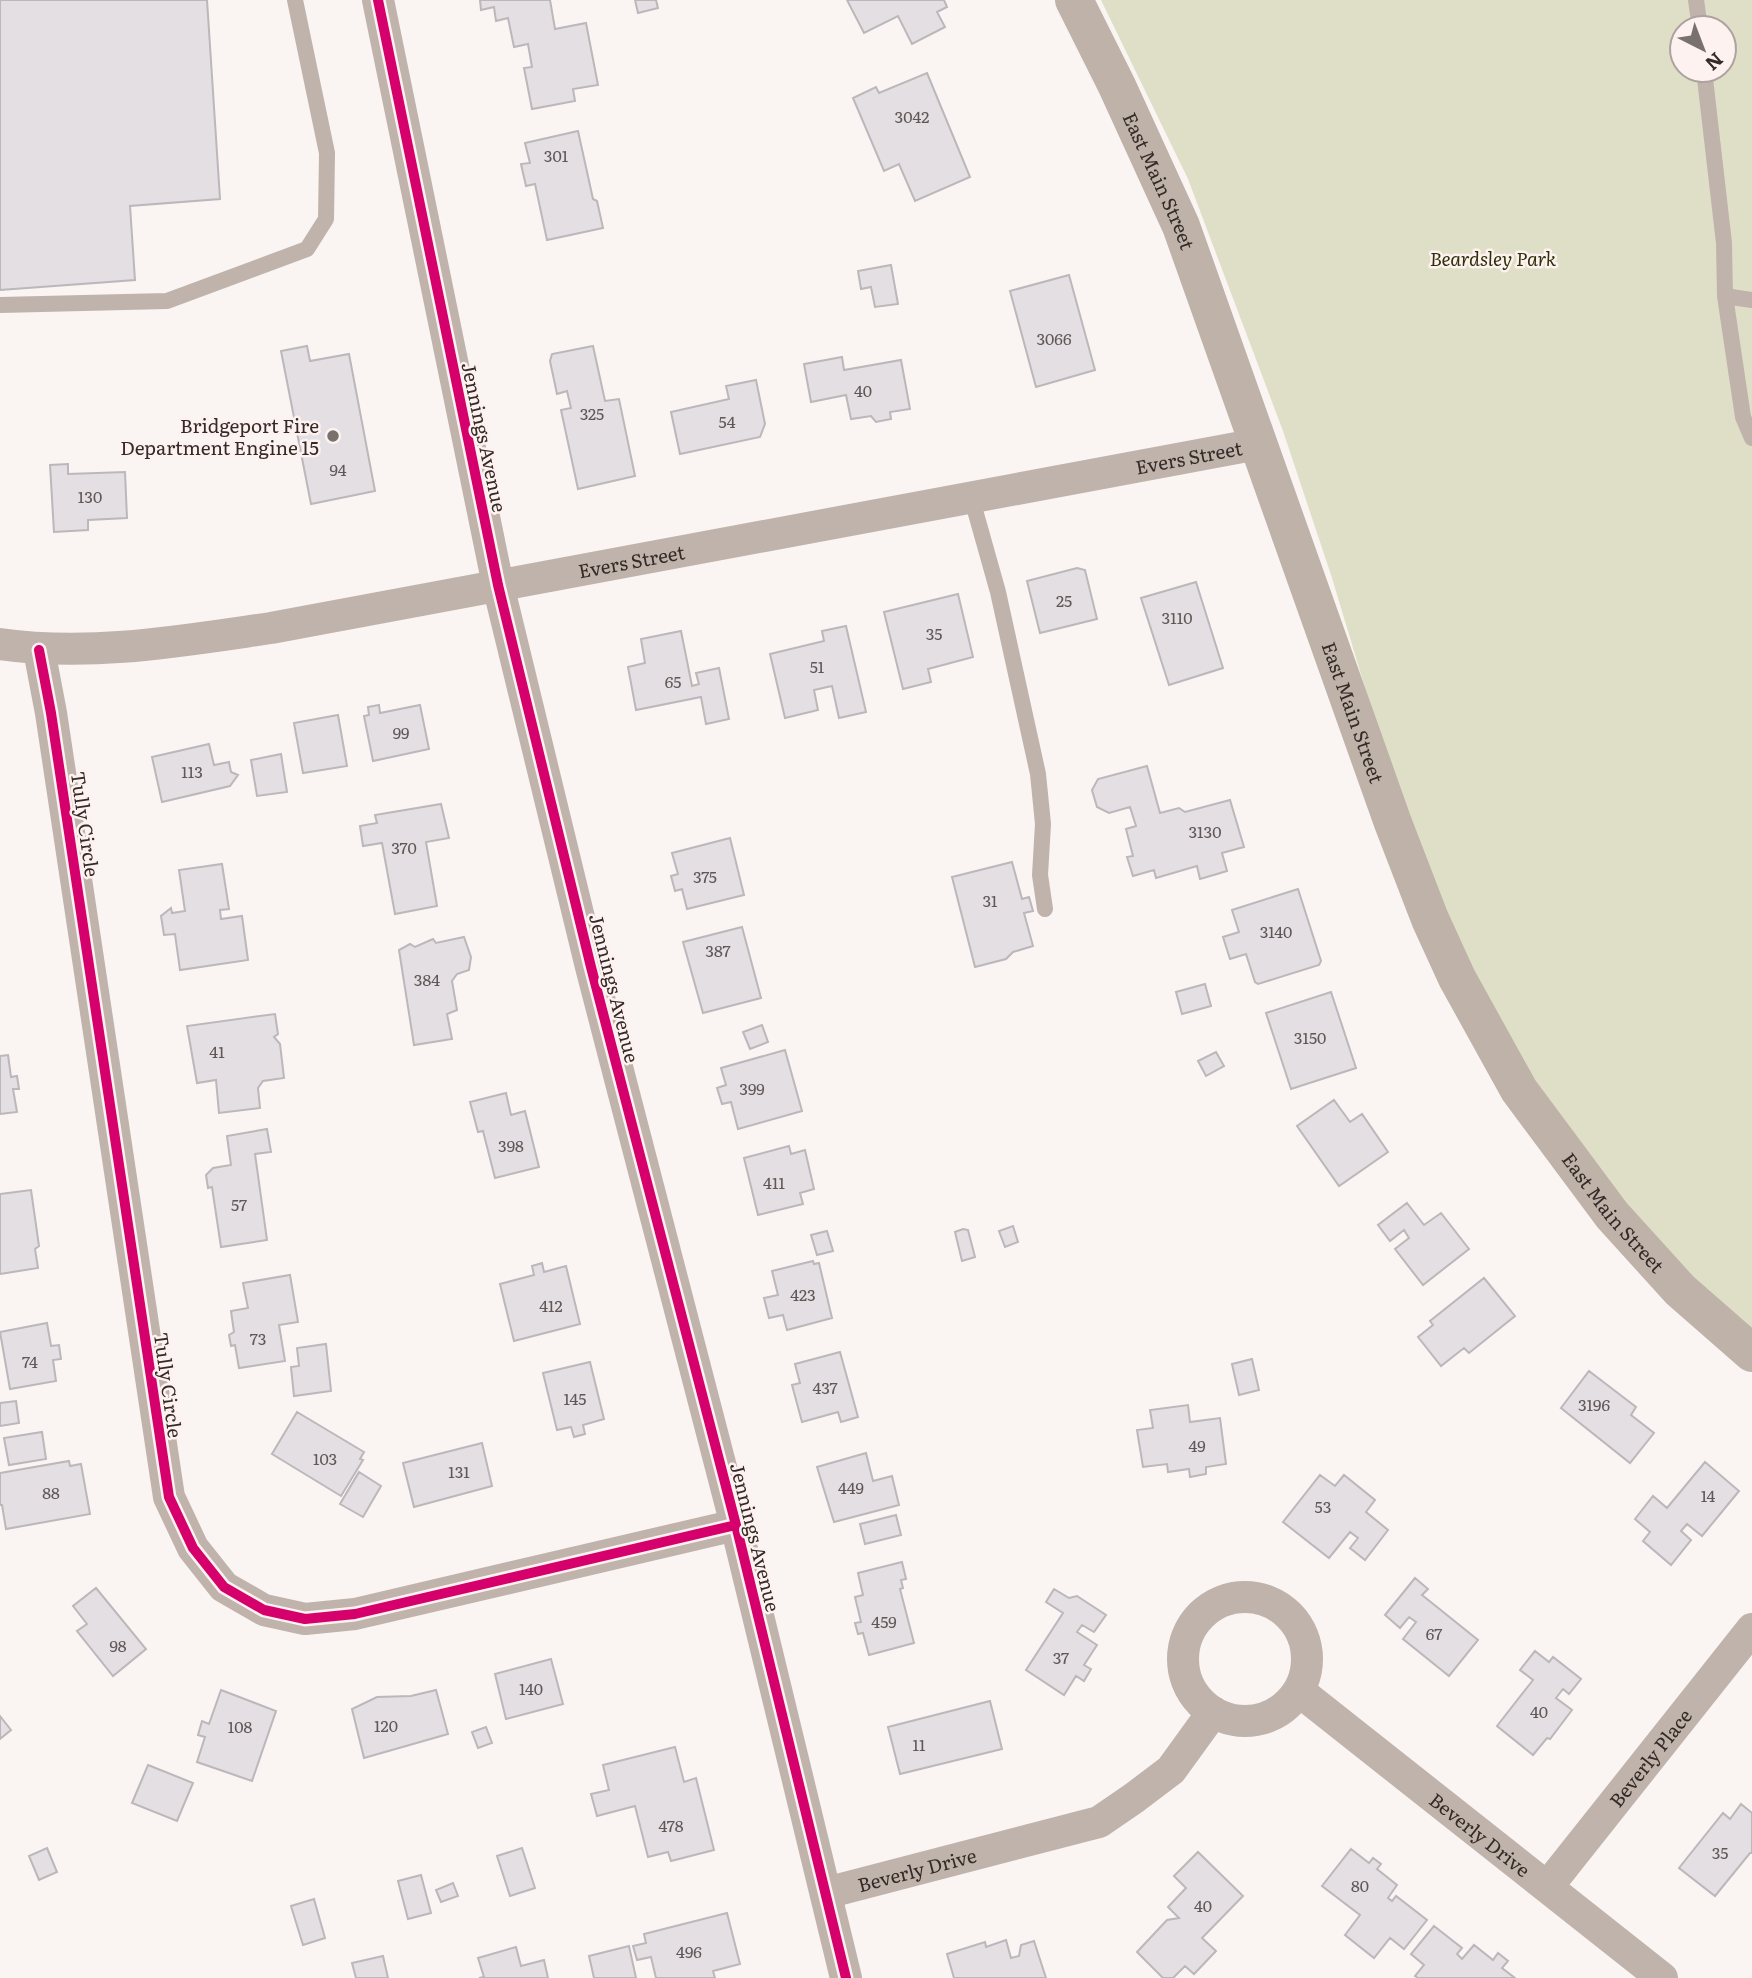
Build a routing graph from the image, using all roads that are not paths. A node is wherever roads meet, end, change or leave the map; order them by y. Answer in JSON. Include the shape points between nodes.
{"nodes":[{"id":1,"x":295,"y":0,"type":"edge"},
{"id":2,"x":378,"y":0,"type":"edge"},
{"id":3,"x":1074,"y":0,"type":"edge"},
{"id":4,"x":1706,"y":84,"type":"edge"},
{"id":5,"x":1725,"y":296,"type":"junction"},
{"id":6,"x":1752,"y":300,"type":"edge"},
{"id":7,"x":0,"y":305,"type":"edge"},
{"id":8,"x":1752,"y":438,"type":"edge"},
{"id":9,"x":1258,"y":443,"type":"junction"},
{"id":10,"x":971,"y":496,"type":"junction"},
{"id":11,"x":498,"y":585,"type":"junction"},
{"id":12,"x":0,"y":644,"type":"edge"},
{"id":13,"x":39,"y":650,"type":"junction"},
{"id":14,"x":1045,"y":909,"type":"dead end"},
{"id":15,"x":1752,"y":1353,"type":"edge"},
{"id":16,"x":736,"y":1525,"type":"junction"},
{"id":17,"x":1752,"y":1629,"type":"edge"},
{"id":18,"x":1298,"y":1691,"type":"junction"},
{"id":19,"x":1213,"y":1712,"type":"junction"},
{"id":20,"x":1548,"y":1886,"type":"junction"},
{"id":21,"x":826,"y":1893,"type":"junction"},
{"id":22,"x":846,"y":1978,"type":"edge"},
{"id":23,"x":1662,"y":1978,"type":"edge"}],
"edges":[{"from":1,"to":7,"type":"lane","via":[[327,153],[326,219],[307,249],[167,301]]},
{"from":2,"to":11,"type":"street","name":"Jennings Avenue"},
{"from":3,"to":9,"type":"main road","name":"East Main Street","via":[[1181,226]]},
{"from":4,"to":5,"type":"lane","via":[[1724,243]]},
{"from":5,"to":6,"type":"lane"},
{"from":5,"to":8,"type":"lane","via":[[1743,417]]},
{"from":9,"to":10,"type":"street","name":"Evers Street"},
{"from":9,"to":15,"type":"main road","name":"East Main Street","via":[[1421,895],[1457,978],[1519,1090],[1612,1215],[1680,1290]]},
{"from":10,"to":11,"type":"street","name":"Evers Street"},
{"from":10,"to":14,"type":"lane","via":[[998,592],[1038,774]]},
{"from":11,"to":13,"type":"street","name":"Evers Street","via":[[226,635],[107,649]]},
{"from":11,"to":16,"type":"street","name":"Jennings Avenue","via":[[591,967]]},
{"from":12,"to":13,"type":"street","name":"Evers Street"},
{"from":13,"to":16,"type":"street","name":"Tully Circle","via":[[169,1497],[193,1548],[224,1587],[264,1610],[305,1619],[355,1614]]},
{"from":16,"to":21,"type":"street","name":"Jennings Avenue"},
{"from":17,"to":20,"type":"street","name":"Beverly Place"},
{"from":18,"to":19,"type":"street","via":[[1278,1711],[1250,1721],[1231,1720]]},
{"from":18,"to":19,"type":"street","via":[[1307,1651],[1301,1630],[1272,1602],[1230,1598],[1211,1606],[1196,1620],[1186,1639],[1183,1660],[1187,1680],[1197,1698]]},
{"from":18,"to":20,"type":"street","name":"Beverly Drive"},
{"from":19,"to":21,"type":"street","name":"Beverly Drive","via":[[1171,1770],[1099,1822]]},
{"from":20,"to":23,"type":"street","name":"Beverly Drive"},
{"from":21,"to":22,"type":"street","name":"Jennings Avenue"}]}
